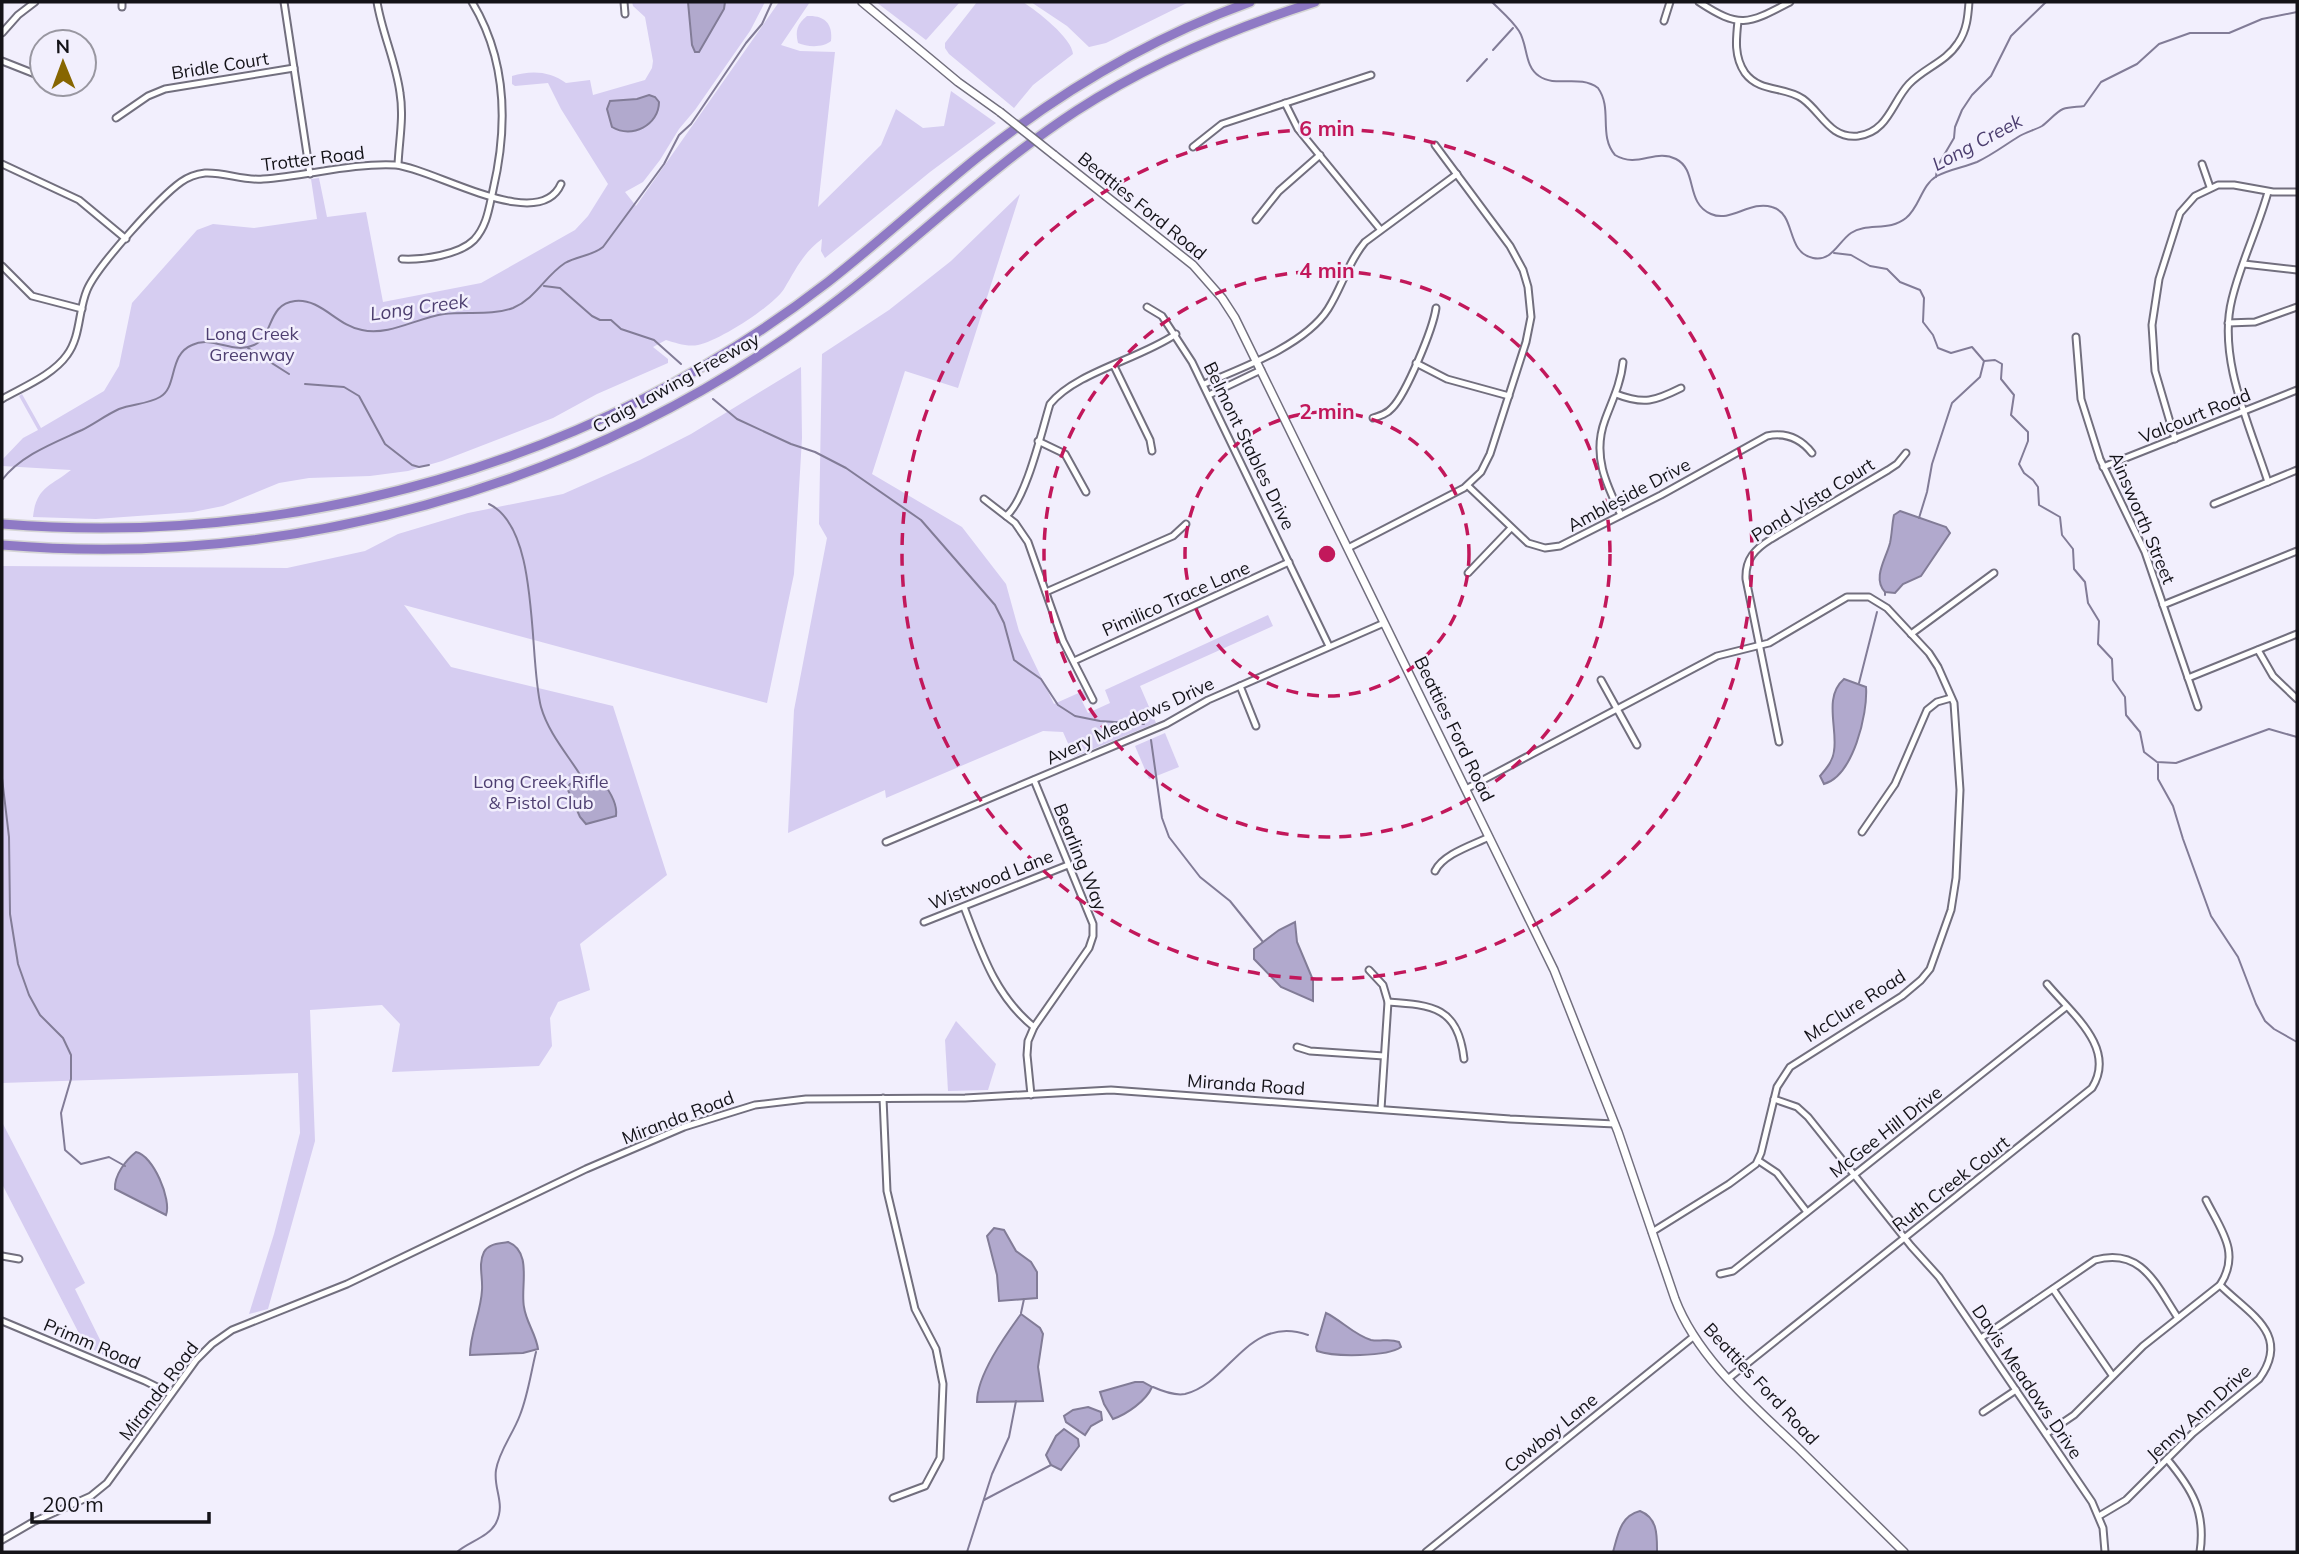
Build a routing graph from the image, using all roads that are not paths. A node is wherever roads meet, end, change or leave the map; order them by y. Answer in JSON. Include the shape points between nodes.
{"nodes":[{"id":1,"x":34,"y":2,"type":"edge"},
{"id":2,"x":285,"y":2,"type":"edge"},
{"id":3,"x":377,"y":2,"type":"edge"},
{"id":4,"x":472,"y":2,"type":"edge"},
{"id":5,"x":624,"y":2,"type":"edge"},
{"id":6,"x":862,"y":2,"type":"edge"},
{"id":7,"x":1250,"y":2,"type":"edge"},
{"id":8,"x":1315,"y":2,"type":"edge"},
{"id":9,"x":1670,"y":2,"type":"edge"},
{"id":10,"x":1699,"y":2,"type":"edge"},
{"id":11,"x":1790,"y":2,"type":"edge"},
{"id":12,"x":1969,"y":2,"type":"edge"},
{"id":13,"x":625,"y":14,"type":"dead end"},
{"id":14,"x":1664,"y":21,"type":"dead end"},
{"id":15,"x":1738,"y":21,"type":"junction"},
{"id":16,"x":2,"y":33,"type":"edge"},
{"id":17,"x":2,"y":61,"type":"edge"},
{"id":18,"x":294,"y":68,"type":"junction"},
{"id":19,"x":28,"y":71,"type":"edge"},
{"id":20,"x":1371,"y":75,"type":"dead end"},
{"id":21,"x":1284,"y":103,"type":"junction"},
{"id":22,"x":116,"y":118,"type":"dead end"},
{"id":23,"x":1435,"y":145,"type":"dead end"},
{"id":24,"x":1193,"y":147,"type":"dead end"},
{"id":25,"x":1320,"y":155,"type":"junction"},
{"id":26,"x":2,"y":164,"type":"edge"},
{"id":27,"x":2202,"y":164,"type":"dead end"},
{"id":28,"x":398,"y":165,"type":"junction"},
{"id":29,"x":310,"y":174,"type":"junction"},
{"id":30,"x":1457,"y":174,"type":"junction"},
{"id":31,"x":561,"y":184,"type":"dead end"},
{"id":32,"x":2210,"y":187,"type":"junction"},
{"id":33,"x":2268,"y":192,"type":"junction"},
{"id":34,"x":2297,"y":192,"type":"edge"},
{"id":35,"x":492,"y":196,"type":"junction"},
{"id":36,"x":1256,"y":220,"type":"dead end"},
{"id":37,"x":1380,"y":229,"type":"junction"},
{"id":38,"x":126,"y":239,"type":"junction"},
{"id":39,"x":402,"y":259,"type":"dead end"},
{"id":40,"x":2244,"y":264,"type":"junction"},
{"id":41,"x":2,"y":267,"type":"edge"},
{"id":42,"x":2297,"y":270,"type":"edge"},
{"id":43,"x":1147,"y":307,"type":"dead end"},
{"id":44,"x":2297,"y":307,"type":"edge"},
{"id":45,"x":82,"y":309,"type":"junction"},
{"id":46,"x":1436,"y":309,"type":"dead end"},
{"id":47,"x":2228,"y":323,"type":"junction"},
{"id":48,"x":1176,"y":334,"type":"junction"},
{"id":49,"x":2076,"y":337,"type":"dead end"},
{"id":50,"x":1623,"y":362,"type":"dead end"},
{"id":51,"x":1416,"y":363,"type":"junction"},
{"id":52,"x":1114,"y":366,"type":"junction"},
{"id":53,"x":1259,"y":366,"type":"junction"},
{"id":54,"x":1204,"y":384,"type":"junction"},
{"id":55,"x":1681,"y":388,"type":"dead end"},
{"id":56,"x":2297,"y":390,"type":"edge"},
{"id":57,"x":1209,"y":394,"type":"junction"},
{"id":58,"x":1616,"y":394,"type":"junction"},
{"id":59,"x":1509,"y":397,"type":"junction"},
{"id":60,"x":2,"y":399,"type":"edge"},
{"id":61,"x":2245,"y":411,"type":"junction"},
{"id":62,"x":1373,"y":418,"type":"dead end"},
{"id":63,"x":2175,"y":439,"type":"junction"},
{"id":64,"x":1038,"y":441,"type":"junction"},
{"id":65,"x":1152,"y":451,"type":"dead end"},
{"id":66,"x":1812,"y":453,"type":"dead end"},
{"id":67,"x":1906,"y":453,"type":"dead end"},
{"id":68,"x":2104,"y":467,"type":"junction"},
{"id":69,"x":2297,"y":470,"type":"edge"},
{"id":70,"x":2268,"y":482,"type":"junction"},
{"id":71,"x":1468,"y":486,"type":"junction"},
{"id":72,"x":1086,"y":492,"type":"dead end"},
{"id":73,"x":984,"y":499,"type":"dead end"},
{"id":74,"x":2214,"y":504,"type":"dead end"},
{"id":75,"x":1621,"y":515,"type":"junction"},
{"id":76,"x":1006,"y":516,"type":"junction"},
{"id":77,"x":2,"y":524,"type":"edge"},
{"id":78,"x":1186,"y":524,"type":"dead end"},
{"id":79,"x":1511,"y":528,"type":"junction"},
{"id":80,"x":2,"y":545,"type":"edge"},
{"id":81,"x":1348,"y":548,"type":"junction"},
{"id":82,"x":2297,"y":551,"type":"edge"},
{"id":83,"x":1289,"y":562,"type":"junction"},
{"id":84,"x":1468,"y":573,"type":"dead end"},
{"id":85,"x":1994,"y":573,"type":"dead end"},
{"id":86,"x":1046,"y":592,"type":"junction"},
{"id":87,"x":2163,"y":606,"type":"junction"},
{"id":88,"x":1384,"y":623,"type":"junction"},
{"id":89,"x":1911,"y":634,"type":"junction"},
{"id":90,"x":2297,"y":634,"type":"edge"},
{"id":91,"x":1329,"y":646,"type":"junction"},
{"id":92,"x":1759,"y":647,"type":"junction"},
{"id":93,"x":2258,"y":650,"type":"junction"},
{"id":94,"x":1073,"y":661,"type":"junction"},
{"id":95,"x":2188,"y":678,"type":"junction"},
{"id":96,"x":1601,"y":680,"type":"dead end"},
{"id":97,"x":1240,"y":686,"type":"junction"},
{"id":98,"x":1951,"y":698,"type":"junction"},
{"id":99,"x":2297,"y":699,"type":"edge"},
{"id":100,"x":1093,"y":701,"type":"dead end"},
{"id":101,"x":2198,"y":707,"type":"dead end"},
{"id":102,"x":1617,"y":708,"type":"junction"},
{"id":103,"x":1256,"y":726,"type":"dead end"},
{"id":104,"x":1779,"y":742,"type":"dead end"},
{"id":105,"x":1637,"y":745,"type":"dead end"},
{"id":106,"x":1034,"y":780,"type":"junction"},
{"id":107,"x":1466,"y":789,"type":"junction"},
{"id":108,"x":1862,"y":832,"type":"dead end"},
{"id":109,"x":1489,"y":837,"type":"junction"},
{"id":110,"x":886,"y":842,"type":"dead end"},
{"id":111,"x":1068,"y":864,"type":"junction"},
{"id":112,"x":1435,"y":871,"type":"dead end"},
{"id":113,"x":964,"y":907,"type":"junction"},
{"id":114,"x":925,"y":922,"type":"dead end"},
{"id":115,"x":1369,"y":970,"type":"dead end"},
{"id":116,"x":2048,"y":984,"type":"dead end"},
{"id":117,"x":1388,"y":1002,"type":"junction"},
{"id":118,"x":2066,"y":1007,"type":"junction"},
{"id":119,"x":1034,"y":1027,"type":"junction"},
{"id":120,"x":1297,"y":1047,"type":"dead end"},
{"id":121,"x":1384,"y":1056,"type":"junction"},
{"id":122,"x":1464,"y":1059,"type":"dead end"},
{"id":123,"x":1031,"y":1095,"type":"junction"},
{"id":124,"x":883,"y":1098,"type":"junction"},
{"id":125,"x":1773,"y":1099,"type":"junction"},
{"id":126,"x":1381,"y":1109,"type":"junction"},
{"id":127,"x":1615,"y":1124,"type":"junction"},
{"id":128,"x":1759,"y":1161,"type":"junction"},
{"id":129,"x":1854,"y":1175,"type":"junction"},
{"id":130,"x":2206,"y":1200,"type":"dead end"},
{"id":131,"x":1807,"y":1212,"type":"junction"},
{"id":132,"x":1652,"y":1232,"type":"junction"},
{"id":133,"x":1905,"y":1239,"type":"junction"},
{"id":134,"x":2,"y":1256,"type":"edge"},
{"id":135,"x":19,"y":1259,"type":"dead end"},
{"id":136,"x":1720,"y":1274,"type":"dead end"},
{"id":137,"x":2220,"y":1285,"type":"junction"},
{"id":138,"x":2053,"y":1289,"type":"junction"},
{"id":139,"x":2178,"y":1318,"type":"junction"},
{"id":140,"x":2,"y":1321,"type":"edge"},
{"id":141,"x":1693,"y":1337,"type":"junction"},
{"id":142,"x":1981,"y":1338,"type":"junction"},
{"id":143,"x":2112,"y":1375,"type":"junction"},
{"id":144,"x":1729,"y":1378,"type":"junction"},
{"id":145,"x":2016,"y":1390,"type":"junction"},
{"id":146,"x":171,"y":1394,"type":"junction"},
{"id":147,"x":1983,"y":1412,"type":"dead end"},
{"id":148,"x":2046,"y":1434,"type":"junction"},
{"id":149,"x":2167,"y":1459,"type":"junction"},
{"id":150,"x":893,"y":1499,"type":"dead end"},
{"id":151,"x":2099,"y":1516,"type":"junction"},
{"id":152,"x":2,"y":1539,"type":"edge"},
{"id":153,"x":1898,"y":1550,"type":"edge"},
{"id":154,"x":1426,"y":1552,"type":"edge"},
{"id":155,"x":2105,"y":1552,"type":"edge"},
{"id":156,"x":2200,"y":1552,"type":"edge"}],
"edges":[{"from":1,"to":16,"type":"street","via":[[6,22]]},
{"from":2,"to":18,"type":"street"},
{"from":3,"to":28,"type":"street","via":[[400,93]]},
{"from":4,"to":35,"type":"street","via":[[492,47],[503,100],[501,153]]},
{"from":5,"to":13,"type":"street"},
{"from":6,"to":53,"type":"main road","name":"Beatties Ford Road","bridge":true,"via":[[1168,244],[1207,280],[1235,318]]},
{"from":7,"to":77,"type":"highway","name":"Craig Lawing Freeway","via":[[1157,41],[1080,84],[978,157],[785,313],[665,387],[581,428],[414,487],[277,516],[93,528]]},
{"from":8,"to":80,"type":"highway","name":"Craig Lawing Freeway","via":[[1212,39],[1099,97],[1014,155],[859,284],[773,347],[662,412],[575,454],[458,496],[332,528],[166,548]]},
{"from":9,"to":14,"type":"street"},
{"from":10,"to":15,"type":"street"},
{"from":11,"to":15,"type":"street","via":[[1758,19]]},
{"from":12,"to":15,"type":"street","via":[[1964,33],[1953,50],[1908,85],[1882,125],[1858,136],[1832,129],[1795,94],[1751,79],[1737,58]]},
{"from":17,"to":19,"type":"street"},
{"from":18,"to":22,"type":"street","name":"Bridle Court","via":[[165,89]]},
{"from":18,"to":29,"type":"street"},
{"from":20,"to":21,"type":"street"},
{"from":21,"to":24,"type":"street","via":[[1222,124]]},
{"from":21,"to":25,"type":"street"},
{"from":23,"to":30,"type":"street"},
{"from":25,"to":36,"type":"street","via":[[1279,191]]},
{"from":25,"to":37,"type":"street"},
{"from":26,"to":38,"type":"street","via":[[79,200]]},
{"from":27,"to":32,"type":"street"},
{"from":28,"to":29,"type":"street","name":"Trotter Road"},
{"from":28,"to":35,"type":"street","name":"Trotter Road"},
{"from":29,"to":38,"type":"street","name":"Trotter Road","via":[[250,180],[216,173],[192,176],[173,188]]},
{"from":30,"to":37,"type":"street"},
{"from":30,"to":59,"type":"street","via":[[1510,246],[1528,287],[1530,327]]},
{"from":31,"to":35,"type":"street","name":"Trotter Road","via":[[551,198],[538,203]]},
{"from":32,"to":33,"type":"street","via":[[2234,185]]},
{"from":32,"to":63,"type":"street","via":[[2188,201],[2177,220],[2153,315],[2155,371]]},
{"from":33,"to":34,"type":"street"},
{"from":33,"to":40,"type":"street"},
{"from":35,"to":39,"type":"street","via":[[483,227],[468,245],[439,255]]},
{"from":37,"to":53,"type":"street","via":[[1355,254],[1321,319]]},
{"from":38,"to":45,"type":"street","name":"Trotter Road","via":[[93,279]]},
{"from":40,"to":42,"type":"street"},
{"from":40,"to":47,"type":"street"},
{"from":41,"to":45,"type":"street","via":[[33,296]]},
{"from":43,"to":48,"type":"street","name":"Belmont Stables Drive","via":[[1162,316]]},
{"from":44,"to":47,"type":"street","via":[[2255,322]]},
{"from":45,"to":60,"type":"street","name":"Trotter Road","via":[[76,338],[65,358]]},
{"from":46,"to":51,"type":"street"},
{"from":47,"to":61,"type":"street","via":[[2231,363]]},
{"from":48,"to":52,"type":"street"},
{"from":48,"to":54,"type":"street","name":"Belmont Stables Drive"},
{"from":49,"to":68,"type":"street","name":"Ainsworth Street","via":[[2081,399]]},
{"from":50,"to":58,"type":"street"},
{"from":51,"to":59,"type":"street","via":[[1447,379]]},
{"from":51,"to":62,"type":"street","via":[[1400,399],[1388,412]]},
{"from":52,"to":64,"type":"street","via":[[1055,397]]},
{"from":52,"to":65,"type":"street"},
{"from":53,"to":54,"type":"street"},
{"from":53,"to":57,"type":"street"},
{"from":53,"to":81,"type":"main road","name":"Beatties Ford Road"},
{"from":54,"to":57,"type":"street","name":"Belmont Stables Drive"},
{"from":55,"to":58,"type":"street","via":[[1650,401]]},
{"from":56,"to":61,"type":"street","name":"Valcourt Road"},
{"from":57,"to":83,"type":"street","name":"Belmont Stables Drive"},
{"from":58,"to":75,"type":"street","via":[[1602,427],[1599,459]]},
{"from":59,"to":71,"type":"street","via":[[1487,462]]},
{"from":61,"to":63,"type":"street","name":"Valcourt Road"},
{"from":61,"to":70,"type":"street"},
{"from":63,"to":68,"type":"street","name":"Valcourt Road"},
{"from":64,"to":72,"type":"street","via":[[1065,454]]},
{"from":64,"to":76,"type":"street","via":[[1024,488]]},
{"from":66,"to":75,"type":"street","name":"Ambleside Drive","via":[[1792,438],[1768,436]]},
{"from":67,"to":92,"type":"street","name":"Pond Vista Court","via":[[1888,470],[1752,554],[1746,579]]},
{"from":68,"to":87,"type":"street","name":"Ainsworth Street","via":[[2141,544]]},
{"from":69,"to":70,"type":"street"},
{"from":70,"to":74,"type":"street"},
{"from":71,"to":79,"type":"street","name":"Ambleside Drive"},
{"from":71,"to":81,"type":"street"},
{"from":73,"to":76,"type":"street"},
{"from":75,"to":79,"type":"street","name":"Ambleside Drive","via":[[1552,548],[1532,545]]},
{"from":76,"to":86,"type":"street","via":[[1028,542]]},
{"from":78,"to":86,"type":"street","via":[[1173,536]]},
{"from":79,"to":84,"type":"street"},
{"from":81,"to":88,"type":"main road","name":"Beatties Ford Road"},
{"from":82,"to":87,"type":"street"},
{"from":83,"to":91,"type":"street","name":"Belmont Stables Drive"},
{"from":83,"to":94,"type":"street","name":"Pimilico Trace Lane"},
{"from":85,"to":89,"type":"street"},
{"from":86,"to":94,"type":"street"},
{"from":87,"to":95,"type":"street","name":"Ainsworth Street"},
{"from":88,"to":91,"type":"street","name":"Avery Meadows Drive"},
{"from":88,"to":107,"type":"main road","name":"Beatties Ford Road"},
{"from":89,"to":92,"type":"street","name":"McClure Road","via":[[1883,605],[1856,596],[1836,602]]},
{"from":89,"to":98,"type":"street","name":"McClure Road","via":[[1938,667]]},
{"from":90,"to":93,"type":"street"},
{"from":91,"to":97,"type":"street","name":"Avery Meadows Drive"},
{"from":92,"to":102,"type":"street","name":"McClure Road","via":[[1717,656]]},
{"from":92,"to":104,"type":"street","name":"Pond Vista Court"},
{"from":93,"to":95,"type":"street"},
{"from":93,"to":99,"type":"street","via":[[2273,676]]},
{"from":94,"to":100,"type":"street"},
{"from":95,"to":101,"type":"street","name":"Ainsworth Street"},
{"from":96,"to":102,"type":"street"},
{"from":97,"to":103,"type":"street"},
{"from":97,"to":106,"type":"street","name":"Avery Meadows Drive","via":[[1166,724]]},
{"from":98,"to":108,"type":"street","via":[[1927,709],[1895,784]]},
{"from":98,"to":125,"type":"street","name":"McClure Road","via":[[1959,768],[1958,845],[1951,911],[1930,969],[1902,996],[1790,1066]]},
{"from":102,"to":105,"type":"street"},
{"from":102,"to":107,"type":"street","name":"McClure Road"},
{"from":106,"to":110,"type":"street","name":"Avery Meadows Drive"},
{"from":106,"to":111,"type":"street","name":"Bearling Way"},
{"from":107,"to":109,"type":"main road","name":"Beatties Ford Road"},
{"from":109,"to":112,"type":"street","via":[[1441,862]]},
{"from":109,"to":127,"type":"main road","name":"Beatties Ford Road","via":[[1554,970]]},
{"from":111,"to":113,"type":"street","name":"Wistwood Lane"},
{"from":111,"to":119,"type":"street","name":"Bearling Way","via":[[1093,924],[1093,936],[1090,948]]},
{"from":113,"to":114,"type":"street","name":"Wistwood Lane"},
{"from":113,"to":119,"type":"street","via":[[994,979]]},
{"from":115,"to":117,"type":"street","via":[[1383,985]]},
{"from":116,"to":118,"type":"street","name":"Ruth Creek Court"},
{"from":117,"to":121,"type":"street"},
{"from":117,"to":122,"type":"street","via":[[1423,1004],[1445,1014],[1462,1045]]},
{"from":118,"to":129,"type":"street","name":"McGee Hill Drive"},
{"from":118,"to":133,"type":"street","name":"Ruth Creek Court","via":[[2100,1054],[2092,1088]]},
{"from":119,"to":123,"type":"street","name":"Bearling Way","via":[[1028,1048]]},
{"from":120,"to":121,"type":"street"},
{"from":121,"to":126,"type":"street"},
{"from":123,"to":124,"type":"street","name":"Miranda Road"},
{"from":123,"to":126,"type":"street","name":"Miranda Road","via":[[1130,1090]]},
{"from":124,"to":146,"type":"street","name":"Miranda Road","via":[[755,1105],[665,1135],[347,1284],[232,1330],[204,1351]]},
{"from":124,"to":150,"type":"street","via":[[887,1191],[915,1309],[936,1349],[943,1384],[940,1458],[925,1486]]},
{"from":125,"to":128,"type":"street","name":"McClure Road"},
{"from":125,"to":129,"type":"street","name":"Davis Meadows Drive","via":[[1802,1111]]},
{"from":126,"to":127,"type":"street","name":"Miranda Road"},
{"from":127,"to":132,"type":"main road","name":"Beatties Ford Road"},
{"from":128,"to":131,"type":"street","via":[[1777,1173]]},
{"from":128,"to":132,"type":"street"},
{"from":129,"to":131,"type":"street","name":"McGee Hill Drive"},
{"from":129,"to":133,"type":"street","name":"Davis Meadows Drive"},
{"from":130,"to":137,"type":"street","via":[[2230,1250],[2227,1274]]},
{"from":131,"to":136,"type":"street","name":"McGee Hill Drive","via":[[1733,1271]]},
{"from":132,"to":141,"type":"main road","name":"Beatties Ford Road"},
{"from":133,"to":142,"type":"street","name":"Davis Meadows Drive","via":[[1939,1277]]},
{"from":133,"to":144,"type":"street","name":"Ruth Creek Court"},
{"from":134,"to":135,"type":"street"},
{"from":137,"to":139,"type":"street"},
{"from":137,"to":149,"type":"street","name":"Jenny Ann Drive","via":[[2264,1327],[2270,1337],[2271,1360],[2259,1379]]},
{"from":138,"to":139,"type":"street","via":[[2095,1260],[2124,1258],[2138,1263]]},
{"from":138,"to":142,"type":"street"},
{"from":138,"to":143,"type":"street"},
{"from":139,"to":143,"type":"street"},
{"from":140,"to":146,"type":"street","name":"Primm Road"},
{"from":141,"to":144,"type":"main road","name":"Beatties Ford Road"},
{"from":141,"to":154,"type":"street","name":"Cowboy Lane"},
{"from":142,"to":145,"type":"street","name":"Davis Meadows Drive"},
{"from":143,"to":148,"type":"street","via":[[2074,1415]]},
{"from":144,"to":153,"type":"main road","name":"Beatties Ford Road"},
{"from":145,"to":147,"type":"street"},
{"from":145,"to":148,"type":"street","name":"Davis Meadows Drive"},
{"from":146,"to":152,"type":"street","name":"Miranda Road","via":[[99,1490]]},
{"from":148,"to":151,"type":"street","name":"Davis Meadows Drive"},
{"from":149,"to":151,"type":"street","name":"Jenny Ann Drive","via":[[2126,1500]]},
{"from":149,"to":156,"type":"street","via":[[2198,1506],[2203,1534]]},
{"from":151,"to":155,"type":"street","name":"Davis Meadows Drive"}]}
